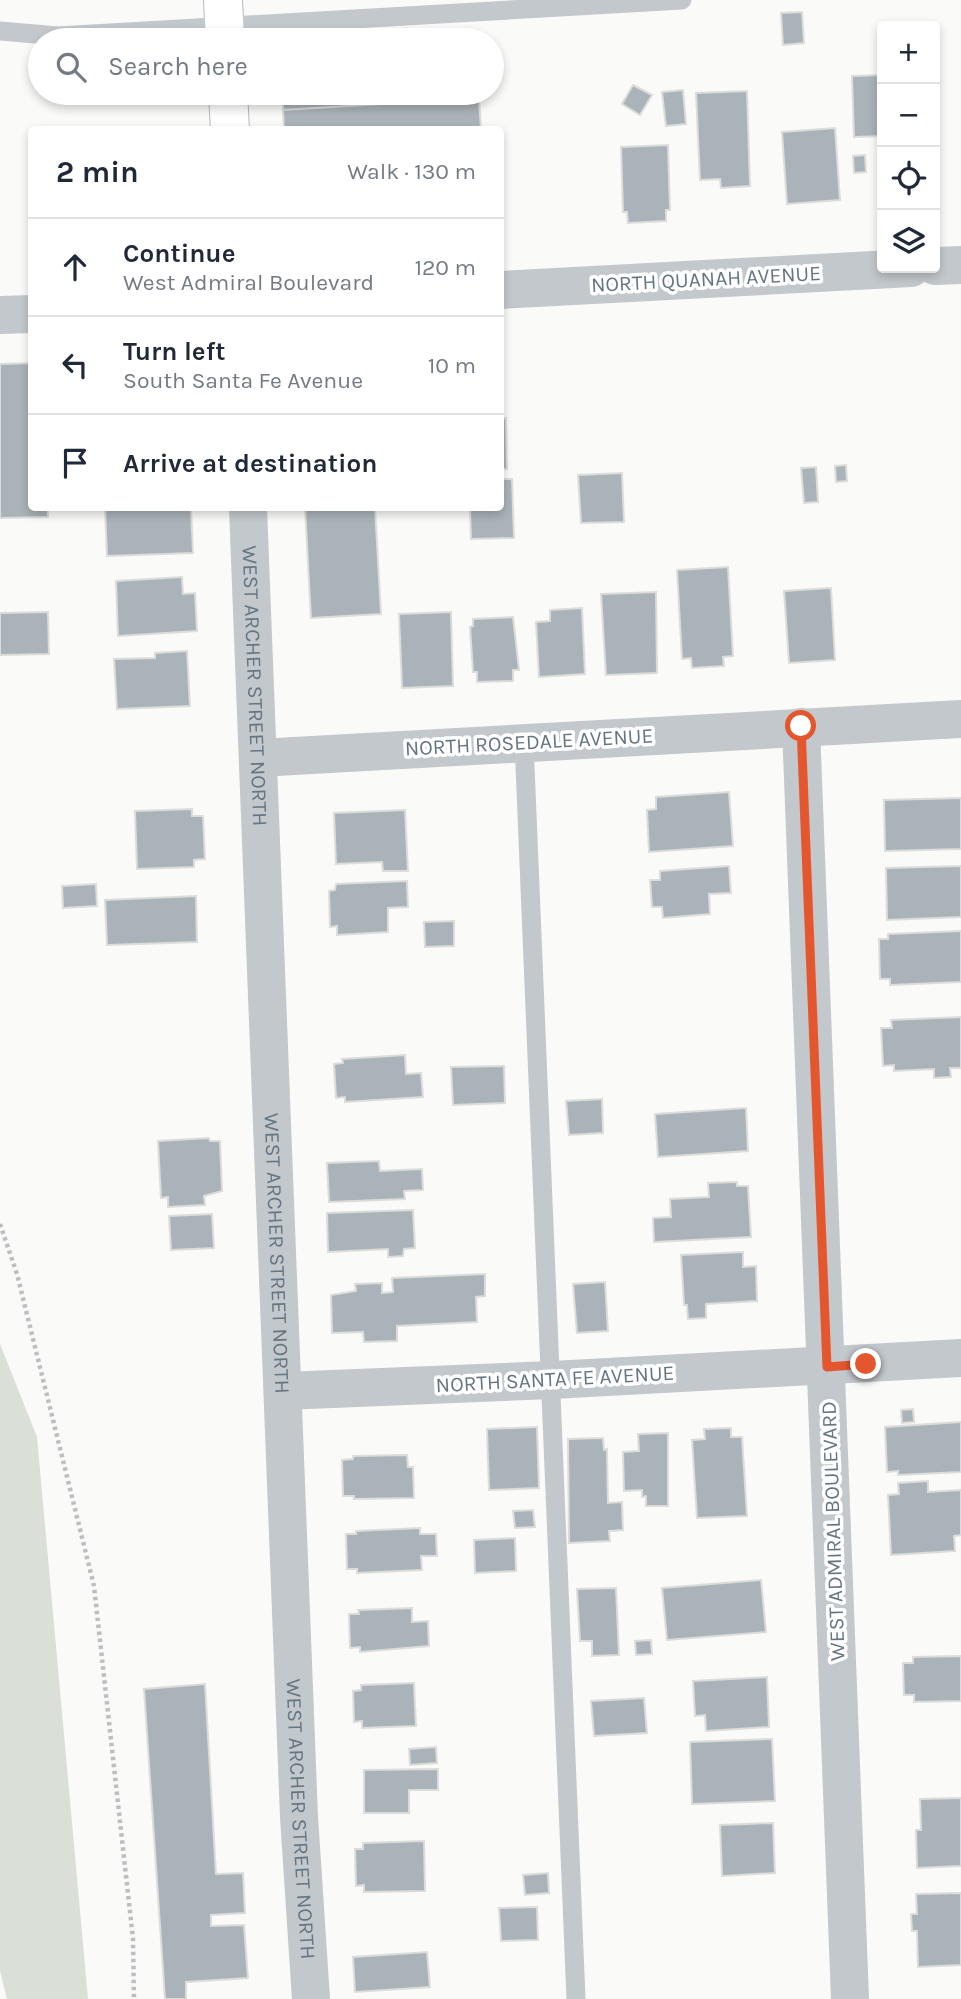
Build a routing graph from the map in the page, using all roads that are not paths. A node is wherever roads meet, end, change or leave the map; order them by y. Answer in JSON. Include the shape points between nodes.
{"nodes":[{"id":1,"x":682,"y":0,"type":"edge"},
{"id":2,"x":224,"y":22,"type":"edge"},
{"id":3,"x":153,"y":28,"type":"edge"},
{"id":4,"x":0,"y":31,"type":"edge"},
{"id":5,"x":28,"y":33,"type":"edge"},
{"id":6,"x":229,"y":105,"type":"edge"},
{"id":7,"x":230,"y":126,"type":"edge"},
{"id":8,"x":961,"y":265,"type":"edge"},
{"id":9,"x":940,"y":267,"type":"edge"},
{"id":10,"x":877,"y":270,"type":"edge"},
{"id":11,"x":504,"y":290,"type":"edge"},
{"id":12,"x":28,"y":314,"type":"edge"},
{"id":13,"x":0,"y":315,"type":"edge"},
{"id":14,"x":248,"y":511,"type":"edge"},
{"id":15,"x":961,"y":719,"type":"edge"},
{"id":16,"x":801,"y":726,"type":"junction"},
{"id":17,"x":524,"y":742,"type":"junction"},
{"id":18,"x":258,"y":758,"type":"junction"},
{"id":19,"x":961,"y":1358,"type":"edge"},
{"id":20,"x":827,"y":1367,"type":"junction"},
{"id":21,"x":552,"y":1380,"type":"junction"},
{"id":22,"x":283,"y":1391,"type":"junction"},
{"id":23,"x":311,"y":1999,"type":"edge"},
{"id":24,"x":576,"y":1999,"type":"edge"},
{"id":25,"x":850,"y":1999,"type":"edge"}],
"edges":[{"from":1,"to":2,"type":"lane"},
{"from":2,"to":3,"type":"lane"},
{"from":4,"to":5,"type":"lane"},
{"from":6,"to":7,"type":"street"},
{"from":8,"to":9,"type":"street"},
{"from":10,"to":11,"type":"street","name":"NORTH QUANAH AVENUE"},
{"from":12,"to":13,"type":"street"},
{"from":14,"to":18,"type":"street","name":"WEST ARCHER STREET NORTH"},
{"from":15,"to":16,"type":"street","name":"NORTH ROSEDALE AVENUE"},
{"from":16,"to":17,"type":"street","name":"NORTH ROSEDALE AVENUE"},
{"from":16,"to":20,"type":"street","name":"WEST ADMIRAL BOULEVARD"},
{"from":17,"to":18,"type":"street","name":"NORTH ROSEDALE AVENUE"},
{"from":17,"to":21,"type":"lane"},
{"from":18,"to":22,"type":"street","name":"WEST ARCHER STREET NORTH"},
{"from":19,"to":20,"type":"street","name":"NORTH SANTA FE AVENUE"},
{"from":20,"to":21,"type":"street","name":"NORTH SANTA FE AVENUE"},
{"from":20,"to":25,"type":"street","name":"WEST ADMIRAL BOULEVARD"},
{"from":21,"to":22,"type":"street","name":"NORTH SANTA FE AVENUE"},
{"from":21,"to":24,"type":"lane"},
{"from":22,"to":23,"type":"street","name":"WEST ARCHER STREET NORTH","via":[[299,1817]]}]}
